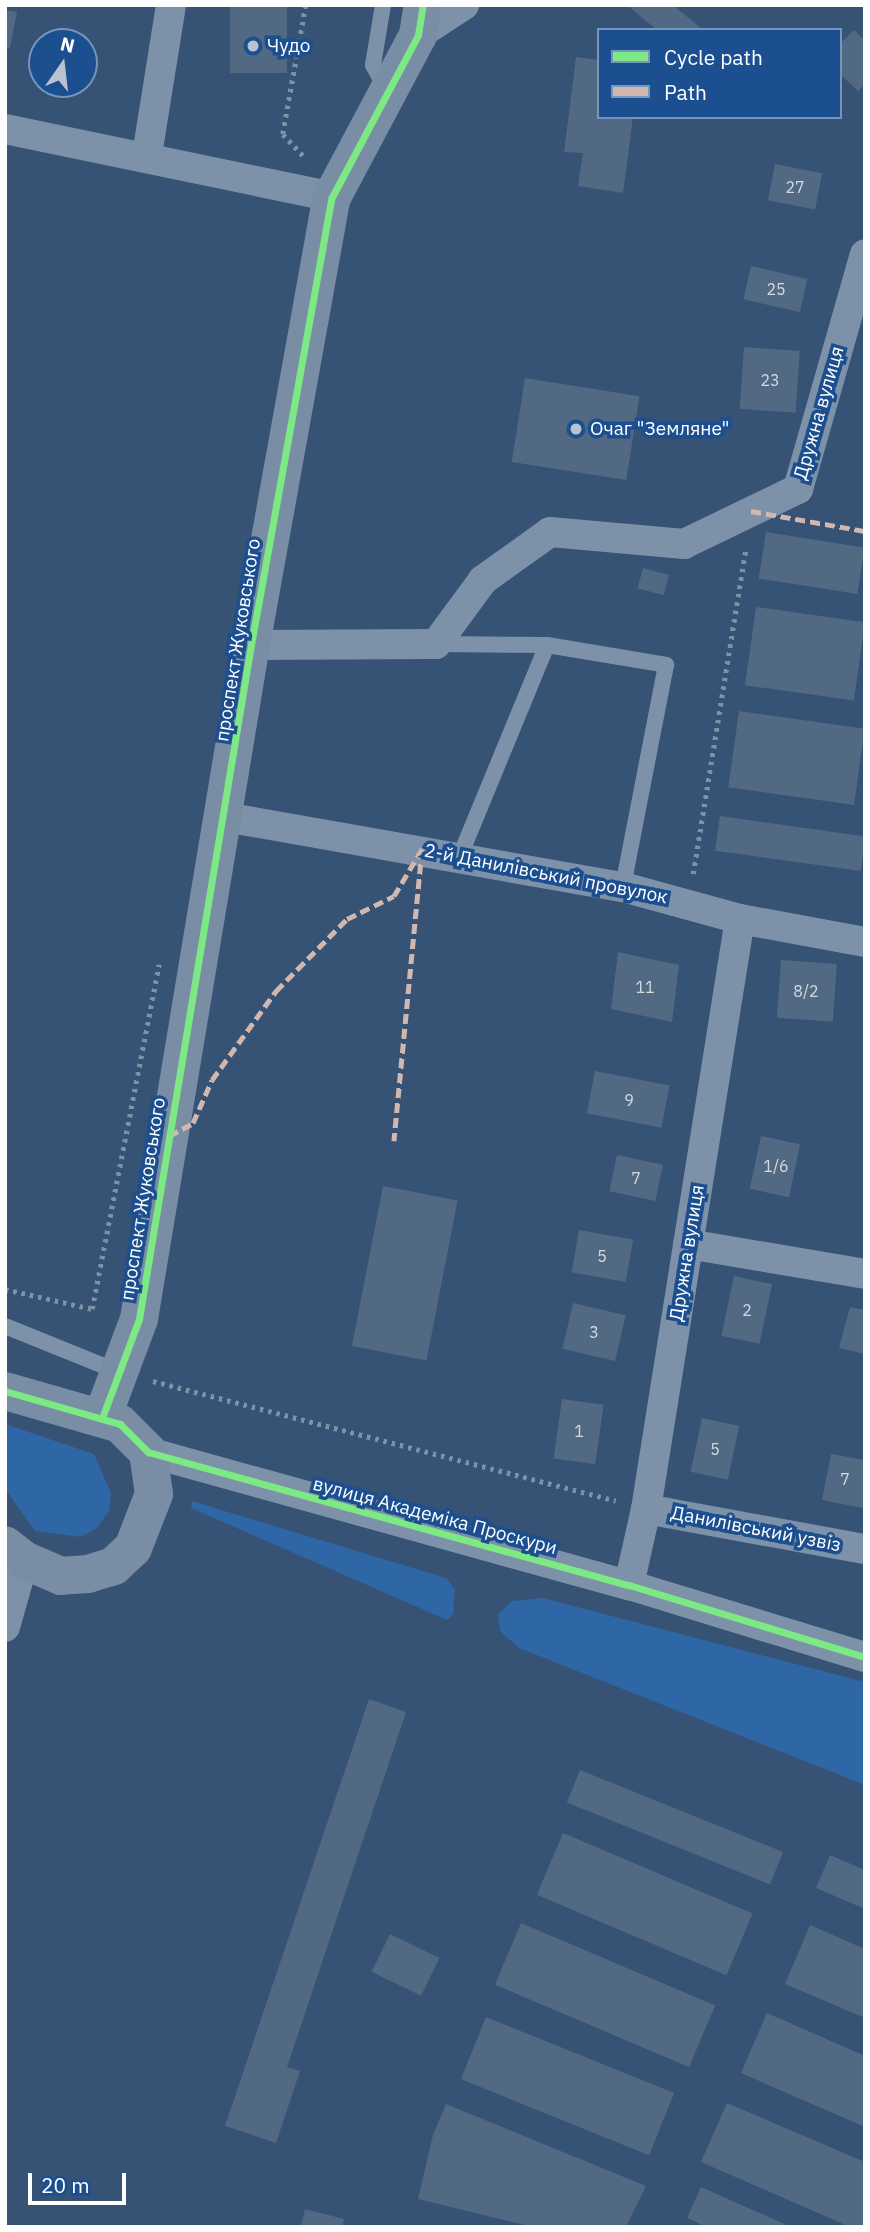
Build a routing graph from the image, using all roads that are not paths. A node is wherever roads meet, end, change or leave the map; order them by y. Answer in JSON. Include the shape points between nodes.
{"nodes":[{"id":1,"x":171,"y":5,"type":"edge"},
{"id":2,"x":383,"y":5,"type":"edge"},
{"id":3,"x":464,"y":5,"type":"edge"},
{"id":4,"x":421,"y":20,"type":"edge"},
{"id":5,"x":387,"y":92,"type":"junction"},
{"id":6,"x":5,"y":129,"type":"edge"},
{"id":7,"x":147,"y":155,"type":"junction"},
{"id":8,"x":321,"y":193,"type":"junction"},
{"id":9,"x":865,"y":254,"type":"edge"},
{"id":10,"x":436,"y":644,"type":"junction"},
{"id":11,"x":251,"y":645,"type":"junction"},
{"id":12,"x":547,"y":645,"type":"junction"},
{"id":13,"x":225,"y":817,"type":"junction"},
{"id":14,"x":460,"y":856,"type":"junction"},
{"id":15,"x":623,"y":887,"type":"junction"},
{"id":16,"x":740,"y":919,"type":"junction"},
{"id":17,"x":865,"y":942,"type":"edge"},
{"id":18,"x":688,"y":1244,"type":"junction"},
{"id":19,"x":865,"y":1274,"type":"edge"},
{"id":20,"x":5,"y":1325,"type":"edge"},
{"id":21,"x":118,"y":1372,"type":"junction"},
{"id":22,"x":5,"y":1391,"type":"edge"},
{"id":23,"x":102,"y":1418,"type":"junction"},
{"id":24,"x":148,"y":1452,"type":"junction"},
{"id":25,"x":646,"y":1508,"type":"junction"},
{"id":26,"x":865,"y":1549,"type":"edge"},
{"id":27,"x":15,"y":1552,"type":"edge"},
{"id":28,"x":629,"y":1585,"type":"junction"},
{"id":29,"x":5,"y":1627,"type":"edge"},
{"id":30,"x":865,"y":1657,"type":"edge"}],
"edges":[{"from":1,"to":7,"type":"street"},
{"from":2,"to":5,"type":"lane","via":[[373,65]]},
{"from":3,"to":4,"type":"street"},
{"from":4,"to":5,"type":"street","name":"проспект Жуковського"},
{"from":5,"to":8,"type":"street","name":"проспект Жуковського"},
{"from":6,"to":7,"type":"street"},
{"from":7,"to":8,"type":"street"},
{"from":8,"to":11,"type":"street","name":"проспект Жуковського"},
{"from":9,"to":10,"type":"street","name":"Дружна вулиця","via":[[798,489],[684,544],[550,532],[483,580]]},
{"from":10,"to":11,"type":"street"},
{"from":10,"to":12,"type":"lane"},
{"from":11,"to":13,"type":"street","name":"проспект Жуковського"},
{"from":12,"to":14,"type":"lane"},
{"from":12,"to":15,"type":"lane","via":[[666,666]]},
{"from":13,"to":14,"type":"street","name":"2-й Данилівський провулок"},
{"from":13,"to":21,"type":"street","name":"проспект Жуковського","via":[[139,1319]]},
{"from":14,"to":15,"type":"street","name":"2-й Данилівський провулок"},
{"from":15,"to":16,"type":"street","name":"2-й Данилівський провулок"},
{"from":16,"to":17,"type":"street","name":"2-й Данилівський провулок"},
{"from":16,"to":18,"type":"street","name":"Дружна вулиця"},
{"from":18,"to":19,"type":"street"},
{"from":18,"to":25,"type":"street","name":"Дружна вулиця"},
{"from":20,"to":21,"type":"lane"},
{"from":21,"to":23,"type":"street","name":"проспект Жуковського"},
{"from":22,"to":23,"type":"street","name":"вулиця Академіка Проскури"},
{"from":23,"to":24,"type":"street","name":"вулиця Академіка Проскури","via":[[120,1424]]},
{"from":24,"to":27,"type":"street","via":[[154,1494],[146,1521],[133,1548],[114,1566],[61,1576]]},
{"from":24,"to":28,"type":"street","name":"вулиця Академіка Проскури"},
{"from":25,"to":26,"type":"street","name":"Данилівський узвіз"},
{"from":25,"to":28,"type":"street","name":"Дружна вулиця"},
{"from":27,"to":29,"type":"street"},
{"from":28,"to":30,"type":"street","name":"вулиця Академіка Проскури"}]}
